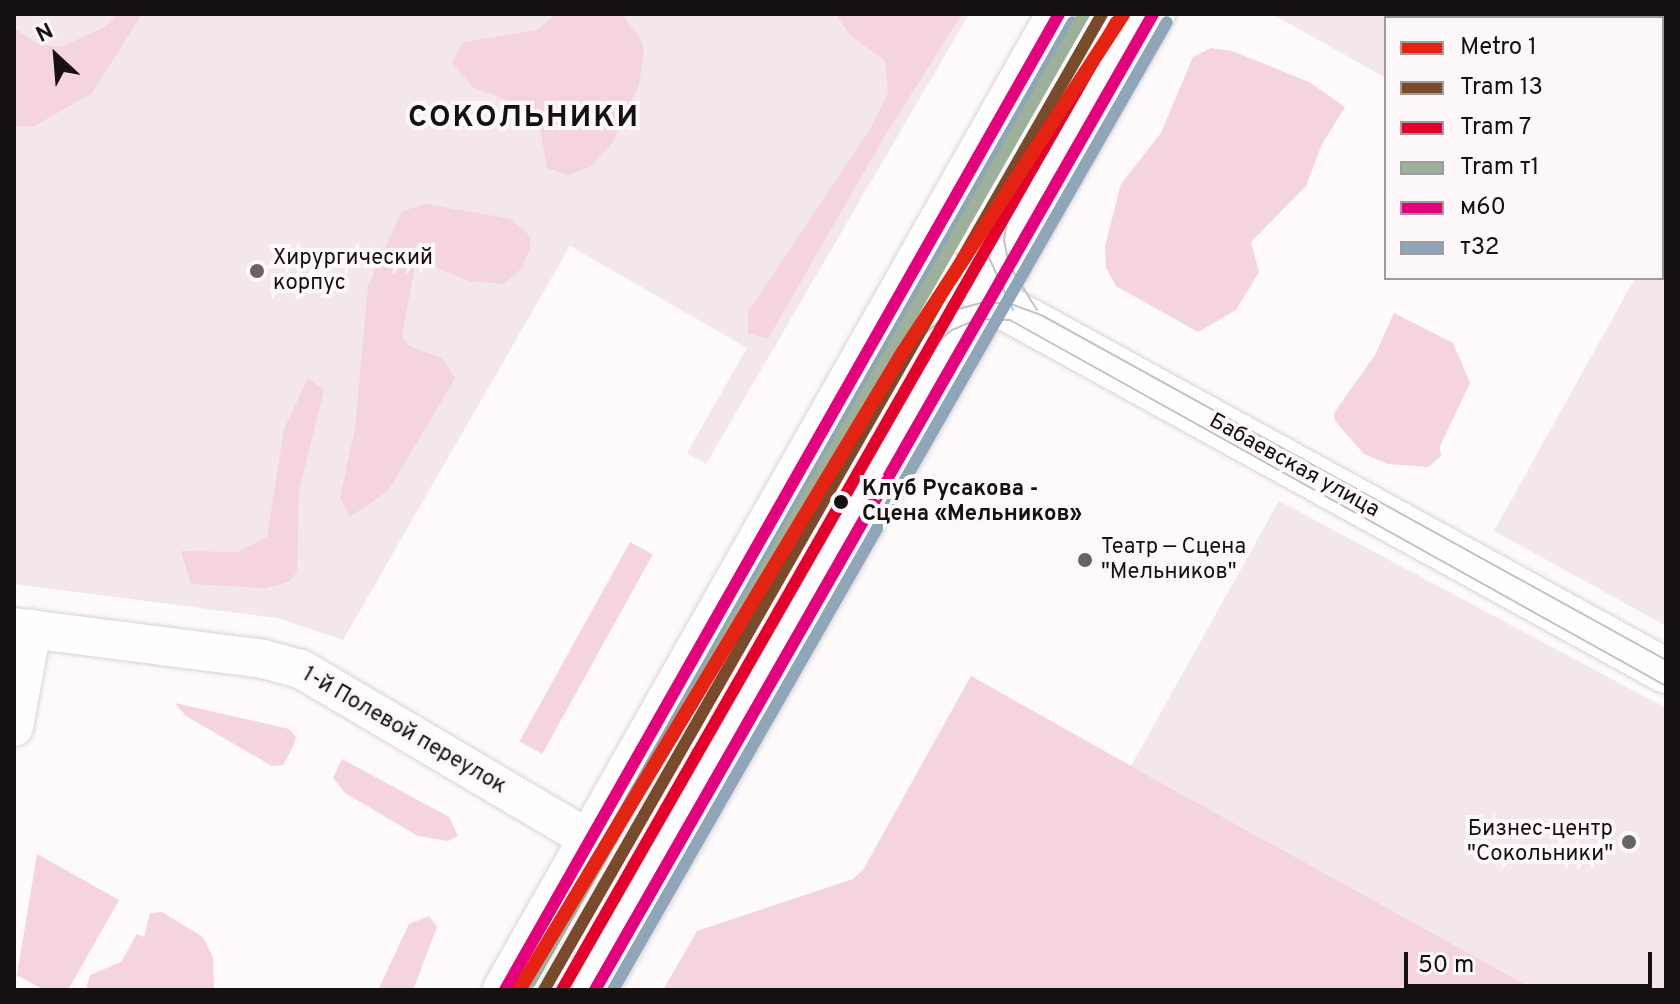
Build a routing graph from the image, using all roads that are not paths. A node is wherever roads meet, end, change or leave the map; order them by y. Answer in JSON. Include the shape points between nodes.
{"nodes":[{"id":1,"x":1059,"y":14,"type":"edge"},
{"id":2,"x":1153,"y":14,"type":"edge"},
{"id":3,"x":922,"y":262,"type":"junction"},
{"id":4,"x":989,"y":299,"type":"junction"},
{"id":5,"x":23,"y":628,"type":"edge"},
{"id":6,"x":1666,"y":671,"type":"edge"},
{"id":7,"x":14,"y":727,"type":"edge"},
{"id":8,"x":592,"y":841,"type":"junction"},
{"id":9,"x":505,"y":990,"type":"edge"},
{"id":10,"x":595,"y":990,"type":"edge"}],
"edges":[{"from":1,"to":3,"type":"main road"},
{"from":2,"to":4,"type":"main road"},
{"from":3,"to":4,"type":"main road","name":"Бабаевская улица"},
{"from":3,"to":8,"type":"main road"},
{"from":4,"to":6,"type":"main road","name":"Бабаевская улица"},
{"from":4,"to":10,"type":"main road"},
{"from":5,"to":7,"type":"street"},
{"from":5,"to":8,"type":"street","name":"1-й Полевой переулок","via":[[301,669]]},
{"from":8,"to":9,"type":"main road"}]}
